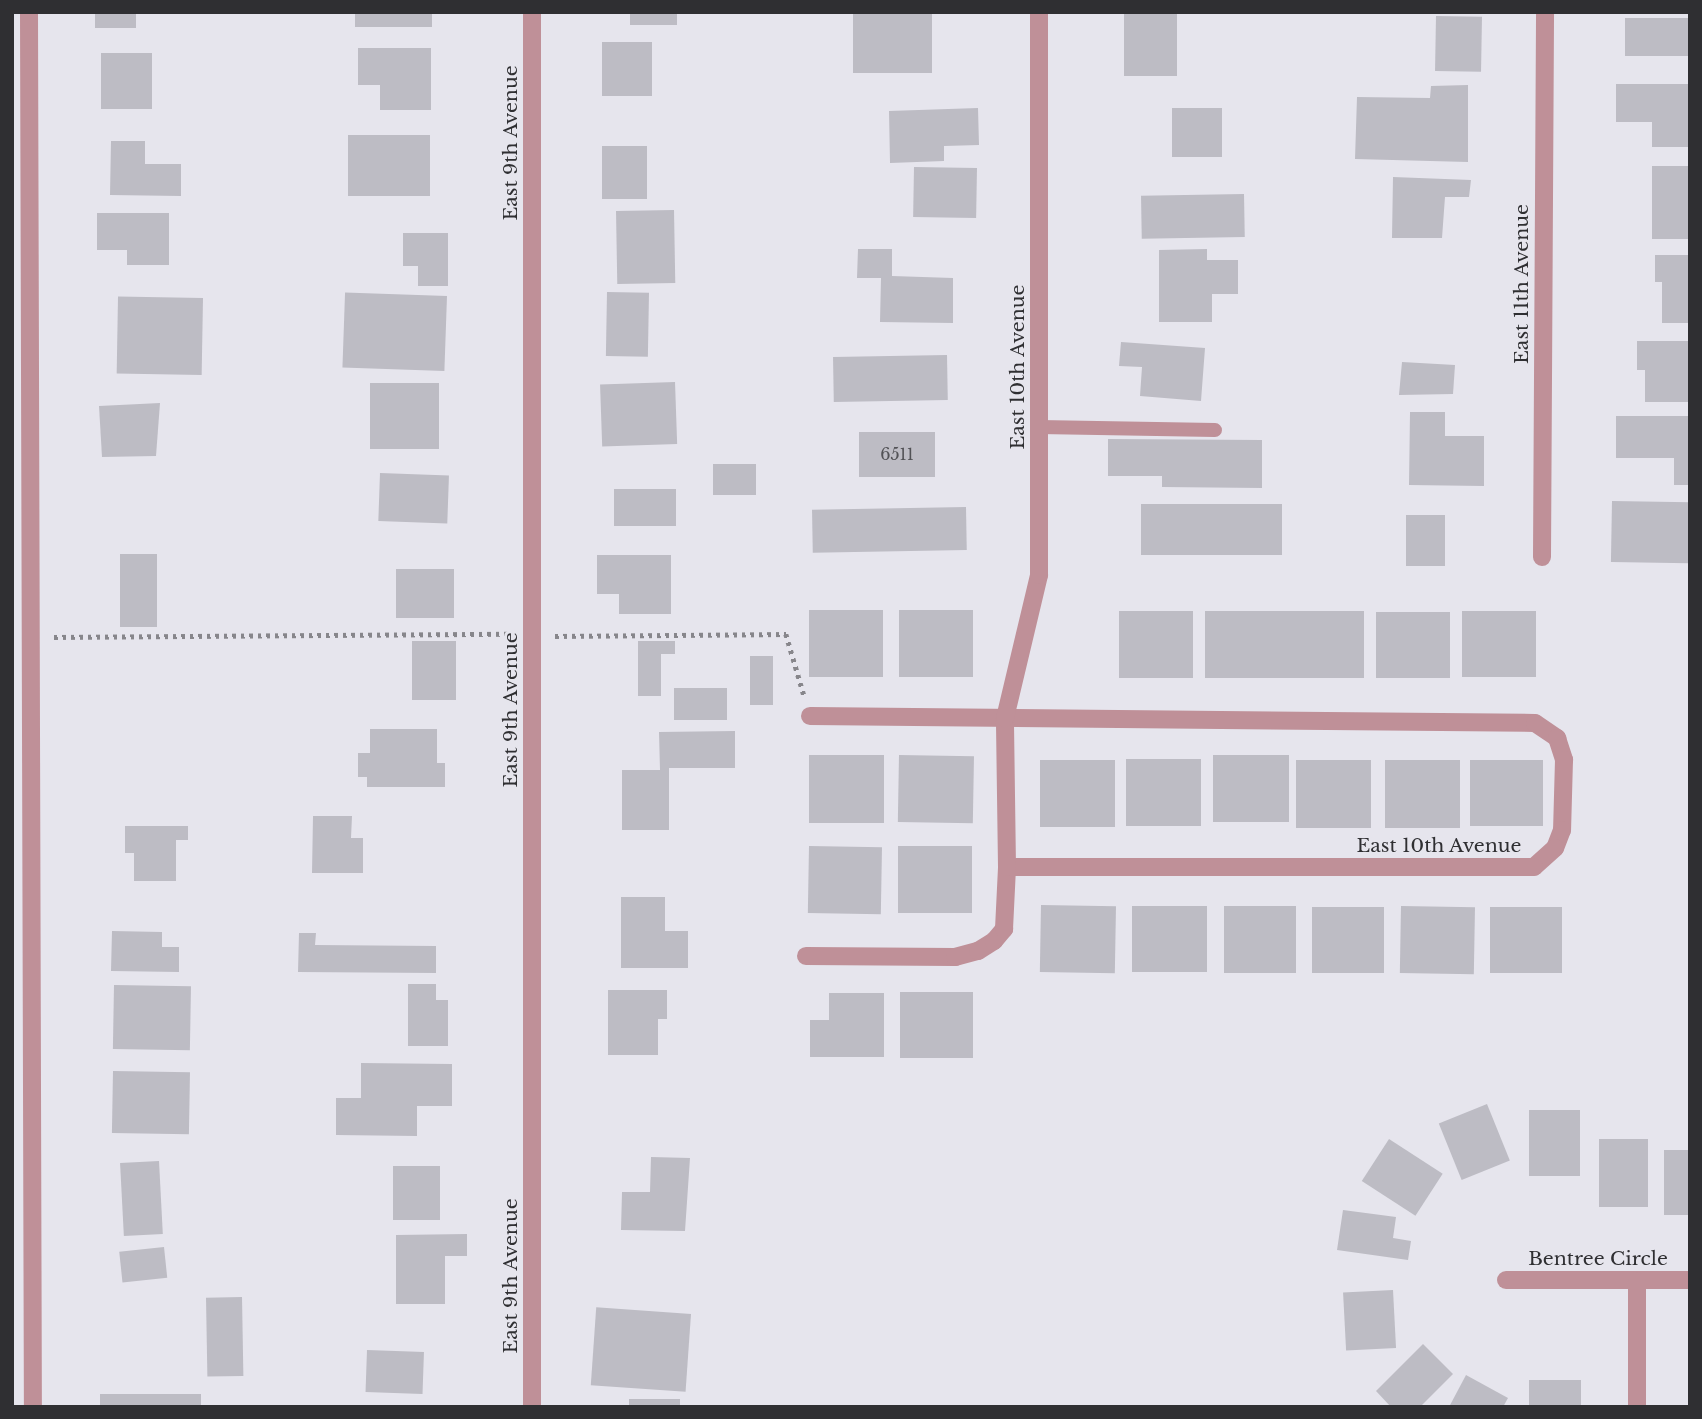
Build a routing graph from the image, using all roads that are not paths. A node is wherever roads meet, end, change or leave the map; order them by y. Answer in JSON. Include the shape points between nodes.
{"nodes":[{"id":1,"x":29,"y":12,"type":"edge"},
{"id":2,"x":532,"y":12,"type":"edge"},
{"id":3,"x":1039,"y":12,"type":"edge"},
{"id":4,"x":1545,"y":12,"type":"edge"},
{"id":5,"x":1039,"y":427,"type":"junction"},
{"id":6,"x":1216,"y":430,"type":"dead end"},
{"id":7,"x":1542,"y":556,"type":"dead end"},
{"id":8,"x":810,"y":716,"type":"road end"},
{"id":9,"x":1005,"y":718,"type":"junction"},
{"id":10,"x":1007,"y":867,"type":"junction"},
{"id":11,"x":806,"y":956,"type":"dead end"},
{"id":12,"x":1506,"y":1280,"type":"dead end"},
{"id":13,"x":1690,"y":1280,"type":"edge"},
{"id":14,"x":1637,"y":1281,"type":"junction"},
{"id":15,"x":33,"y":1407,"type":"edge"},
{"id":16,"x":532,"y":1407,"type":"edge"},
{"id":17,"x":1637,"y":1407,"type":"edge"}],
"edges":[{"from":1,"to":15,"type":"street"},
{"from":2,"to":16,"type":"street","name":"East 9th Avenue"},
{"from":3,"to":5,"type":"street","name":"East 10th Avenue"},
{"from":4,"to":7,"type":"street","name":"East 11th Avenue"},
{"from":5,"to":6,"type":"lane"},
{"from":5,"to":9,"type":"street","name":"East 10th Avenue","via":[[1039,575]]},
{"from":8,"to":9,"type":"street","name":"East 10th Avenue"},
{"from":9,"to":10,"type":"street","name":"East 10th Avenue"},
{"from":9,"to":10,"type":"street","name":"East 10th Avenue","via":[[1535,723],[1557,738],[1564,760],[1562,830],[1555,848],[1534,867]]},
{"from":10,"to":11,"type":"street","via":[[1004,929],[978,951],[956,957]]},
{"from":12,"to":14,"type":"street","name":"Bentree Circle"},
{"from":13,"to":14,"type":"street","name":"Bentree Circle"},
{"from":14,"to":17,"type":"street"}]}
